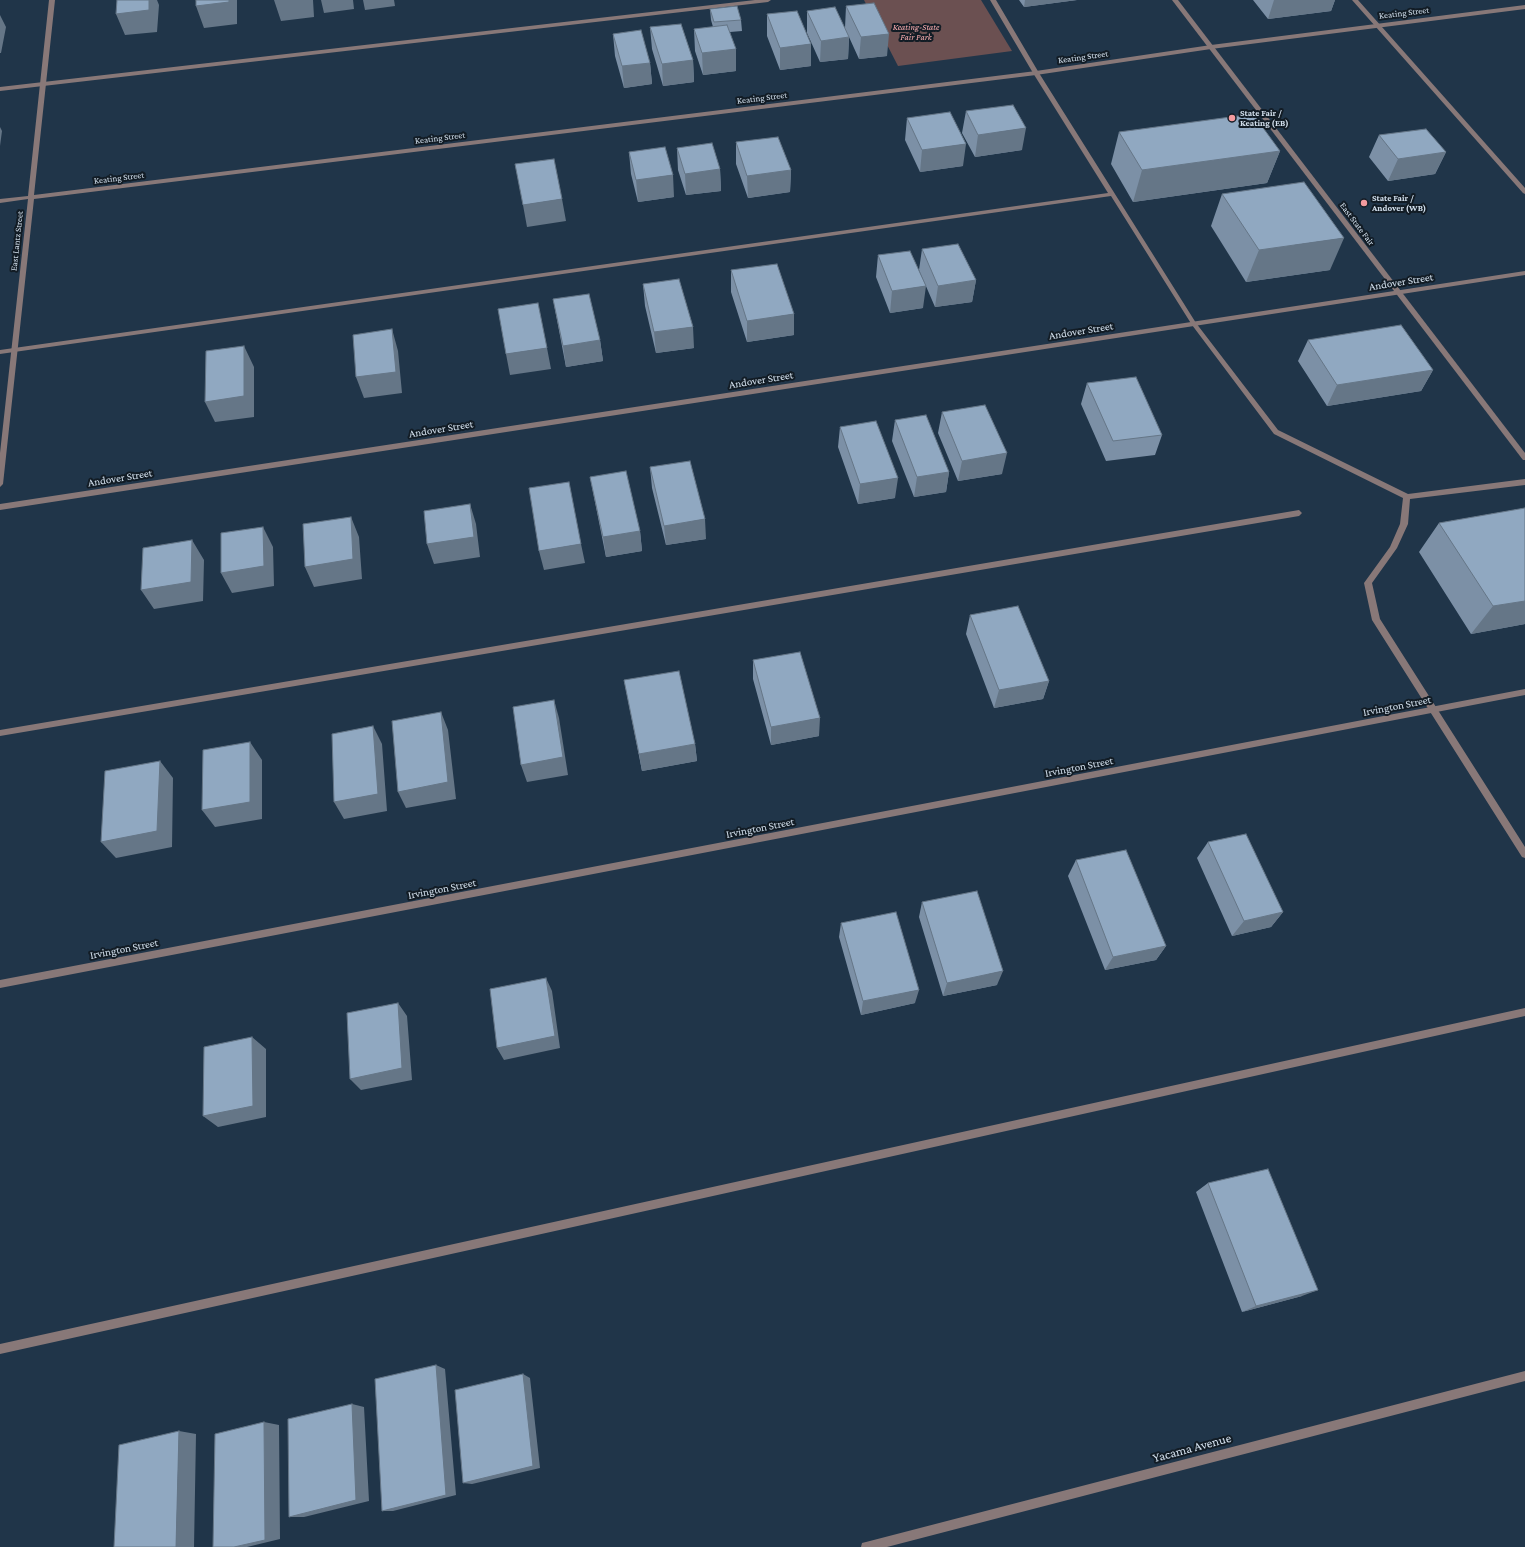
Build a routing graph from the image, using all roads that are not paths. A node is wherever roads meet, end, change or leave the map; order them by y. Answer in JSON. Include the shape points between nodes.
{"nodes":[{"id":1,"x":52,"y":0,"type":"edge"},
{"id":2,"x":768,"y":0,"type":"edge"},
{"id":3,"x":993,"y":0,"type":"edge"},
{"id":4,"x":1175,"y":0,"type":"edge"},
{"id":5,"x":1355,"y":0,"type":"edge"},
{"id":6,"x":1525,"y":7,"type":"edge"},
{"id":7,"x":1378,"y":26,"type":"junction"},
{"id":8,"x":1211,"y":47,"type":"junction"},
{"id":9,"x":1036,"y":72,"type":"junction"},
{"id":10,"x":43,"y":84,"type":"junction"},
{"id":11,"x":0,"y":89,"type":"edge"},
{"id":12,"x":1525,"y":192,"type":"edge"},
{"id":13,"x":1112,"y":194,"type":"junction"},
{"id":14,"x":31,"y":198,"type":"junction"},
{"id":15,"x":0,"y":201,"type":"edge"},
{"id":16,"x":1525,"y":273,"type":"edge"},
{"id":17,"x":1398,"y":293,"type":"junction"},
{"id":18,"x":1194,"y":324,"type":"junction"},
{"id":19,"x":14,"y":350,"type":"junction"},
{"id":20,"x":0,"y":352,"type":"edge"},
{"id":21,"x":1525,"y":458,"type":"edge"},
{"id":22,"x":1525,"y":482,"type":"edge"},
{"id":23,"x":0,"y":484,"type":"edge"},
{"id":24,"x":1407,"y":497,"type":"junction"},
{"id":25,"x":0,"y":507,"type":"edge"},
{"id":26,"x":1299,"y":513,"type":"dead end"},
{"id":27,"x":1525,"y":692,"type":"edge"},
{"id":28,"x":1435,"y":710,"type":"junction"},
{"id":29,"x":0,"y":733,"type":"edge"},
{"id":30,"x":1525,"y":854,"type":"edge"},
{"id":31,"x":0,"y":984,"type":"edge"},
{"id":32,"x":1525,"y":1012,"type":"edge"},
{"id":33,"x":0,"y":1349,"type":"edge"},
{"id":34,"x":1525,"y":1376,"type":"edge"},
{"id":35,"x":866,"y":1547,"type":"edge"}],
"edges":[{"from":1,"to":10,"type":"street","name":"East Lantz Street"},
{"from":2,"to":10,"type":"street"},
{"from":3,"to":9,"type":"street"},
{"from":4,"to":8,"type":"street","name":"East State Fair"},
{"from":5,"to":7,"type":"street"},
{"from":6,"to":7,"type":"street","name":"Keating Street"},
{"from":7,"to":8,"type":"street","name":"Keating Street"},
{"from":7,"to":12,"type":"street"},
{"from":8,"to":9,"type":"street","name":"Keating Street"},
{"from":8,"to":17,"type":"street","name":"East State Fair"},
{"from":9,"to":13,"type":"street"},
{"from":9,"to":14,"type":"street","name":"Keating Street"},
{"from":10,"to":11,"type":"street"},
{"from":10,"to":14,"type":"street","name":"East Lantz Street"},
{"from":13,"to":18,"type":"street"},
{"from":13,"to":19,"type":"street"},
{"from":14,"to":15,"type":"street","name":"Keating Street"},
{"from":14,"to":19,"type":"street","name":"East Lantz Street"},
{"from":16,"to":17,"type":"street","name":"Andover Street"},
{"from":17,"to":18,"type":"street","name":"Andover Street"},
{"from":17,"to":21,"type":"street","name":"East State Fair"},
{"from":18,"to":24,"type":"street","via":[[1276,432]]},
{"from":18,"to":25,"type":"street","name":"Andover Street"},
{"from":19,"to":20,"type":"street"},
{"from":19,"to":23,"type":"street","name":"East Lantz Street"},
{"from":22,"to":24,"type":"street"},
{"from":24,"to":28,"type":"street","via":[[1404,524],[1393,548],[1368,583],[1376,620]]},
{"from":26,"to":29,"type":"street"},
{"from":27,"to":28,"type":"street","name":"Irvington Street"},
{"from":28,"to":30,"type":"street"},
{"from":28,"to":31,"type":"street","name":"Irvington Street"},
{"from":32,"to":33,"type":"street"},
{"from":34,"to":35,"type":"street","name":"Yacama Avenue"}]}
